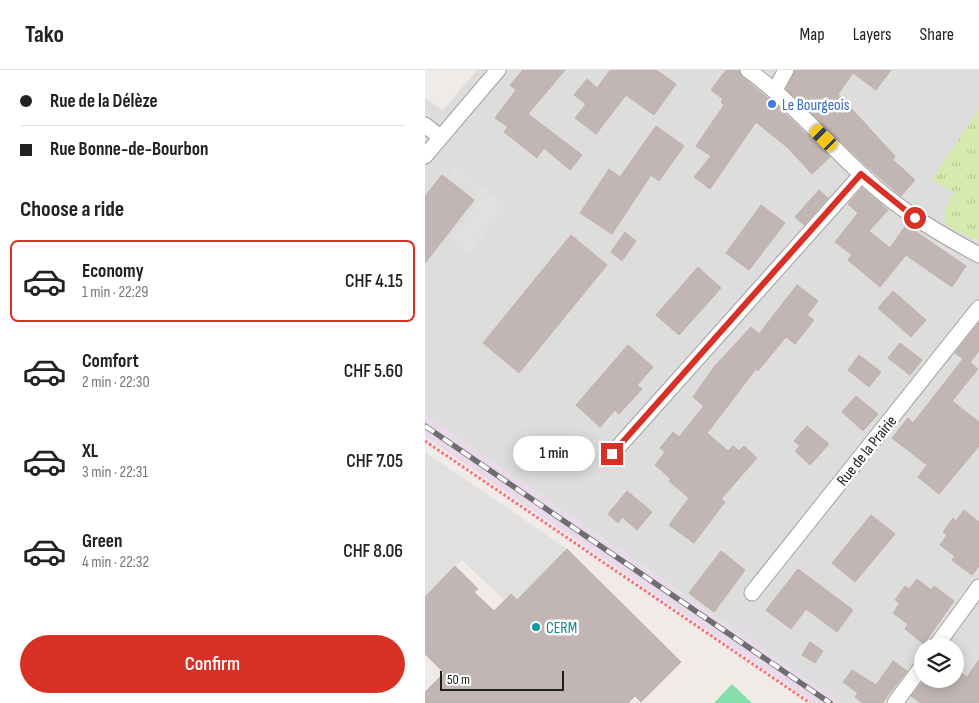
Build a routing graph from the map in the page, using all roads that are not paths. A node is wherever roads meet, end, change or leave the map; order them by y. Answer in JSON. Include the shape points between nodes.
{"nodes":[{"id":1,"x":498,"y":70,"type":"edge"},
{"id":2,"x":748,"y":70,"type":"edge"},
{"id":3,"x":786,"y":70,"type":"edge"},
{"id":4,"x":775,"y":90,"type":"junction"},
{"id":5,"x":425,"y":125,"type":"edge"},
{"id":6,"x":441,"y":137,"type":"junction"},
{"id":7,"x":425,"y":156,"type":"edge"},
{"id":8,"x":861,"y":174,"type":"junction"},
{"id":9,"x":979,"y":255,"type":"edge"},
{"id":10,"x":979,"y":308,"type":"edge"},
{"id":11,"x":612,"y":454,"type":"dead end"},
{"id":12,"x":979,"y":587,"type":"edge"},
{"id":13,"x":752,"y":593,"type":"dead end"},
{"id":14,"x":942,"y":638,"type":"edge"},
{"id":15,"x":914,"y":677,"type":"edge"},
{"id":16,"x":895,"y":703,"type":"edge"}],
"edges":[{"from":1,"to":6,"type":"street"},
{"from":2,"to":4,"type":"street"},
{"from":3,"to":4,"type":"street"},
{"from":4,"to":8,"type":"street"},
{"from":5,"to":6,"type":"street"},
{"from":6,"to":7,"type":"street"},
{"from":8,"to":9,"type":"street","via":[[915,218]]},
{"from":8,"to":11,"type":"street"},
{"from":10,"to":13,"type":"street","name":"Rue de la Prairie"},
{"from":12,"to":14,"type":"street"},
{"from":15,"to":16,"type":"street"}]}
